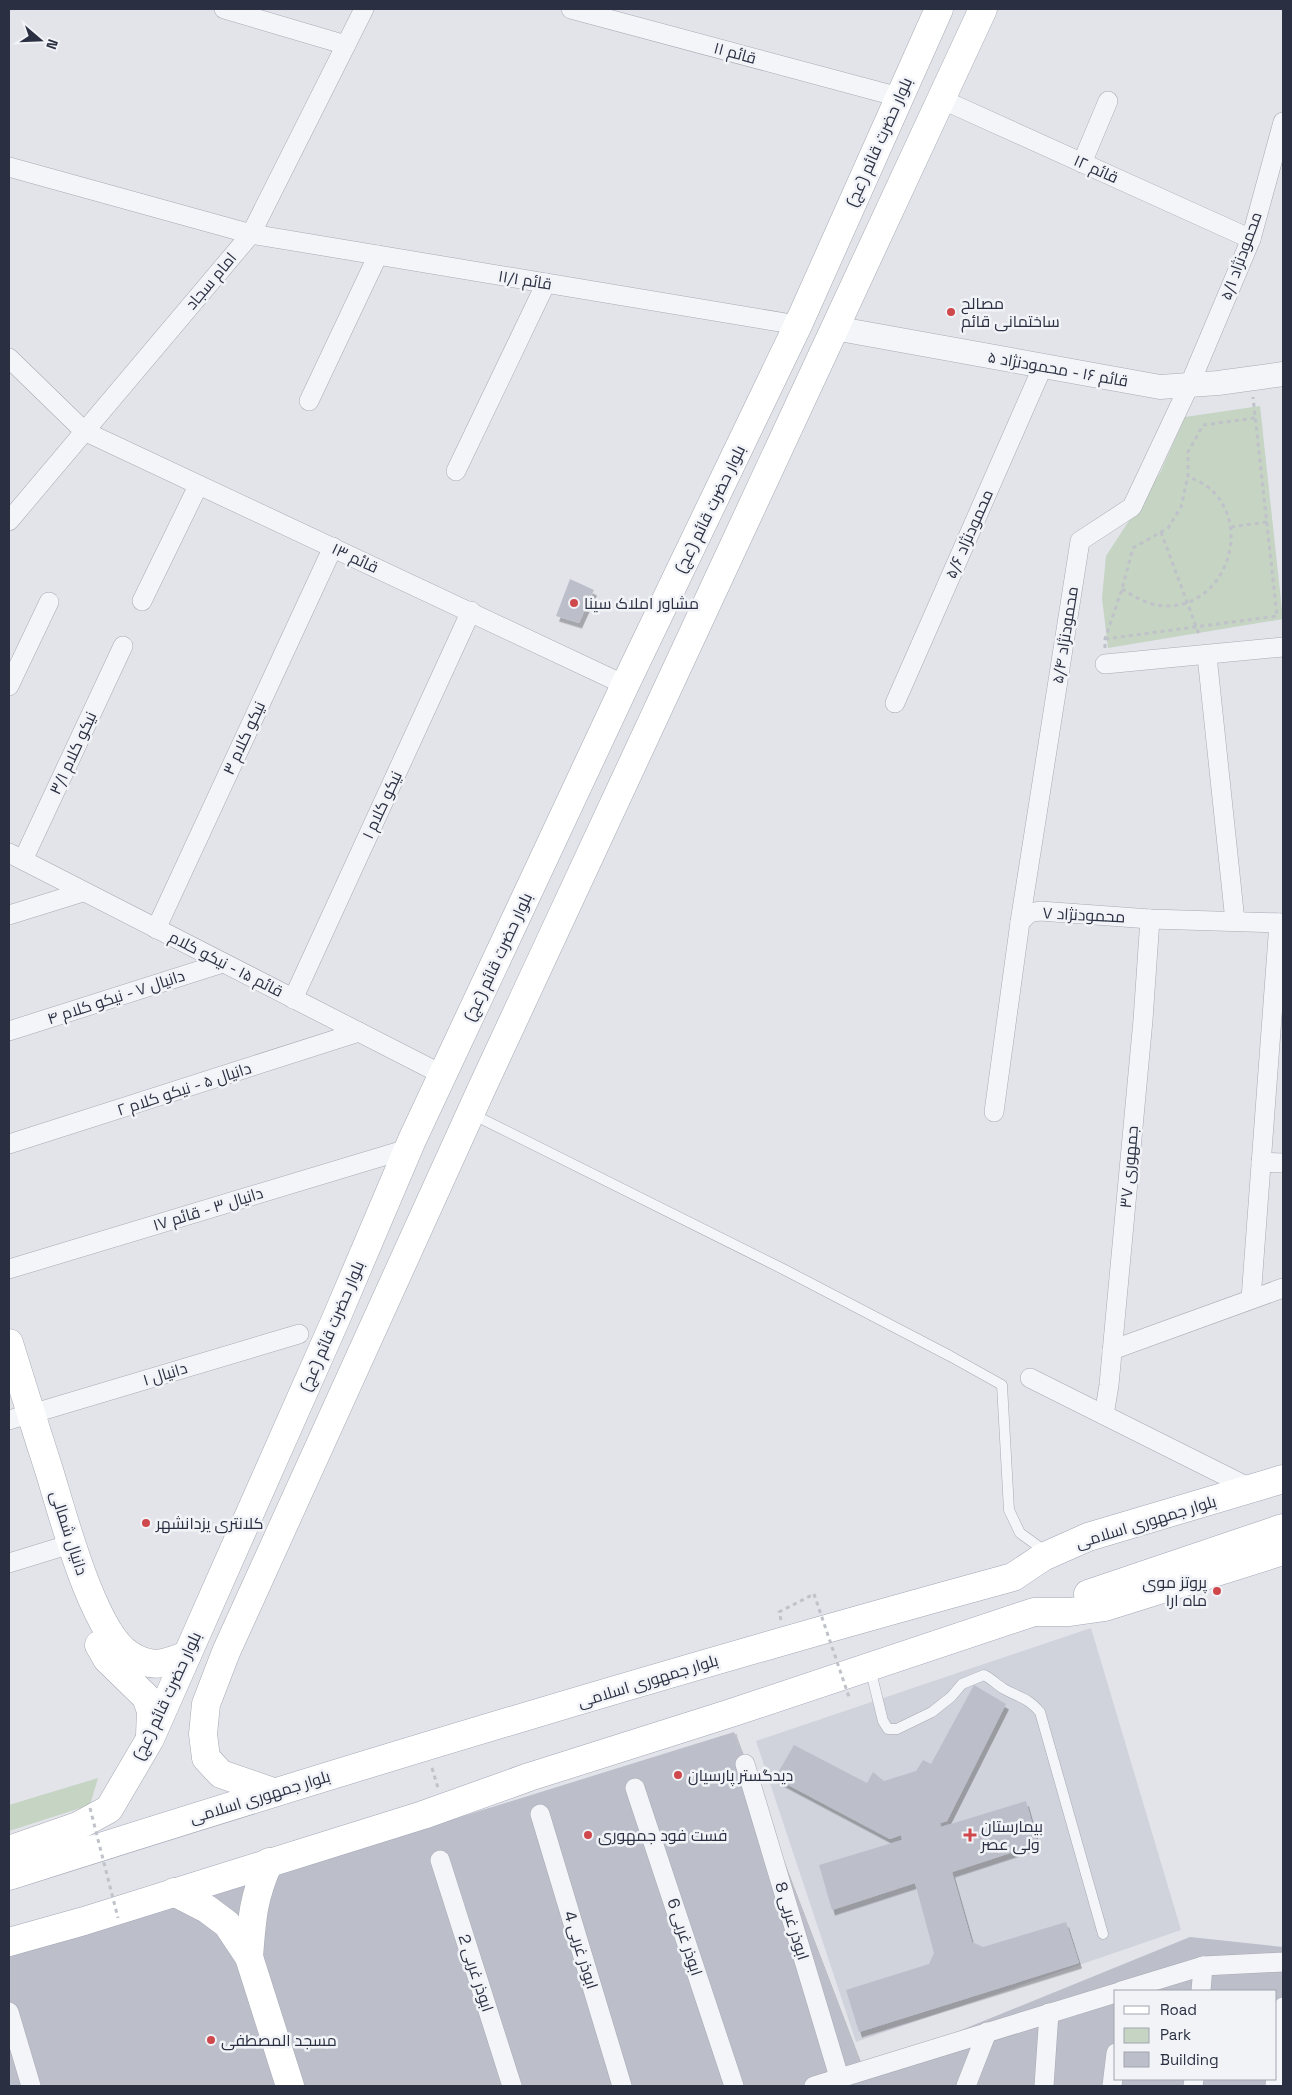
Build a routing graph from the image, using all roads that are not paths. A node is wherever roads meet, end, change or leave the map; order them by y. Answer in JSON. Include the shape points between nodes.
{"nodes":[{"id":1,"x":224,"y":9,"type":"edge"},
{"id":2,"x":364,"y":9,"type":"edge"},
{"id":3,"x":571,"y":9,"type":"edge"},
{"id":4,"x":939,"y":9,"type":"edge"},
{"id":5,"x":983,"y":9,"type":"edge"},
{"id":6,"x":346,"y":45,"type":"junction"},
{"id":7,"x":899,"y":97,"type":"junction"},
{"id":8,"x":941,"y":99,"type":"junction"},
{"id":9,"x":1108,"y":101,"type":"dead end"},
{"id":10,"x":1283,"y":122,"type":"edge"},
{"id":11,"x":1082,"y":163,"type":"junction"},
{"id":12,"x":9,"y":167,"type":"edge"},
{"id":13,"x":251,"y":234,"type":"junction"},
{"id":14,"x":1251,"y":239,"type":"junction"},
{"id":15,"x":378,"y":255,"type":"junction"},
{"id":16,"x":546,"y":283,"type":"junction"},
{"id":17,"x":798,"y":325,"type":"junction"},
{"id":18,"x":834,"y":328,"type":"junction"},
{"id":19,"x":9,"y":358,"type":"edge"},
{"id":20,"x":1043,"y":366,"type":"junction"},
{"id":21,"x":1283,"y":374,"type":"edge"},
{"id":22,"x":1189,"y":386,"type":"junction"},
{"id":23,"x":310,"y":401,"type":"dead end"},
{"id":24,"x":84,"y":431,"type":"junction"},
{"id":25,"x":456,"y":471,"type":"dead end"},
{"id":26,"x":198,"y":486,"type":"junction"},
{"id":27,"x":9,"y":521,"type":"edge"},
{"id":28,"x":332,"y":548,"type":"junction"},
{"id":29,"x":142,"y":601,"type":"dead end"},
{"id":30,"x":49,"y":602,"type":"dead end"},
{"id":31,"x":471,"y":612,"type":"junction"},
{"id":32,"x":123,"y":646,"type":"dead end"},
{"id":33,"x":1283,"y":647,"type":"edge"},
{"id":34,"x":1207,"y":656,"type":"junction"},
{"id":35,"x":1106,"y":664,"type":"road end"},
{"id":36,"x":625,"y":685,"type":"junction"},
{"id":37,"x":9,"y":686,"type":"edge"},
{"id":38,"x":895,"y":703,"type":"dead end"},
{"id":39,"x":16,"y":856,"type":"edge"},
{"id":40,"x":83,"y":892,"type":"junction"},
{"id":41,"x":9,"y":915,"type":"edge"},
{"id":42,"x":1150,"y":918,"type":"junction"},
{"id":43,"x":1236,"y":921,"type":"junction"},
{"id":44,"x":1020,"y":922,"type":"junction"},
{"id":45,"x":1281,"y":923,"type":"edge"},
{"id":46,"x":156,"y":928,"type":"junction"},
{"id":47,"x":223,"y":963,"type":"junction"},
{"id":48,"x":293,"y":999,"type":"junction"},
{"id":49,"x":9,"y":1031,"type":"edge"},
{"id":50,"x":359,"y":1032,"type":"junction"},
{"id":51,"x":1276,"y":1048,"type":"edge"},
{"id":52,"x":443,"y":1075,"type":"junction"},
{"id":53,"x":476,"y":1102,"type":"junction"},
{"id":54,"x":994,"y":1112,"type":"dead end"},
{"id":55,"x":9,"y":1144,"type":"edge"},
{"id":56,"x":408,"y":1149,"type":"junction"},
{"id":57,"x":1261,"y":1162,"type":"junction"},
{"id":58,"x":1283,"y":1163,"type":"edge"},
{"id":59,"x":9,"y":1269,"type":"edge"},
{"id":60,"x":1283,"y":1288,"type":"edge"},
{"id":61,"x":1251,"y":1299,"type":"junction"},
{"id":62,"x":299,"y":1334,"type":"dead end"},
{"id":63,"x":9,"y":1343,"type":"edge"},
{"id":64,"x":1112,"y":1350,"type":"junction"},
{"id":65,"x":1030,"y":1378,"type":"dead end"},
{"id":66,"x":9,"y":1384,"type":"edge"},
{"id":67,"x":1104,"y":1415,"type":"junction"},
{"id":68,"x":20,"y":1417,"type":"edge"},
{"id":69,"x":1283,"y":1479,"type":"edge"},
{"id":70,"x":1252,"y":1489,"type":"junction"},
{"id":71,"x":1283,"y":1499,"type":"edge"},
{"id":72,"x":1283,"y":1528,"type":"edge"},
{"id":73,"x":61,"y":1547,"type":"junction"},
{"id":74,"x":1283,"y":1551,"type":"edge"},
{"id":75,"x":1043,"y":1557,"type":"junction"},
{"id":76,"x":9,"y":1563,"type":"edge"},
{"id":77,"x":1013,"y":1577,"type":"junction"},
{"id":78,"x":90,"y":1609,"type":"junction"},
{"id":79,"x":1034,"y":1612,"type":"junction"},
{"id":80,"x":187,"y":1655,"type":"junction"},
{"id":81,"x":869,"y":1667,"type":"junction"},
{"id":82,"x":150,"y":1739,"type":"junction"},
{"id":83,"x":745,"y":1764,"type":"road end"},
{"id":84,"x":635,"y":1788,"type":"dead end"},
{"id":85,"x":273,"y":1792,"type":"junction"},
{"id":86,"x":540,"y":1814,"type":"dead end"},
{"id":87,"x":9,"y":1850,"type":"edge"},
{"id":88,"x":440,"y":1860,"type":"dead end"},
{"id":89,"x":270,"y":1862,"type":"junction"},
{"id":90,"x":9,"y":1876,"type":"edge"},
{"id":91,"x":174,"y":1892,"type":"junction"},
{"id":92,"x":1103,"y":1934,"type":"dead end"},
{"id":93,"x":9,"y":1942,"type":"edge"},
{"id":94,"x":249,"y":1958,"type":"junction"},
{"id":95,"x":1283,"y":1962,"type":"edge"},
{"id":96,"x":1203,"y":1966,"type":"junction"},
{"id":97,"x":1125,"y":1990,"type":"edge"},
{"id":98,"x":1201,"y":1990,"type":"edge"},
{"id":99,"x":1114,"y":1994,"type":"edge"},
{"id":100,"x":1283,"y":2007,"type":"edge"},
{"id":101,"x":9,"y":2012,"type":"edge"},
{"id":102,"x":1049,"y":2013,"type":"junction"},
{"id":103,"x":987,"y":2032,"type":"junction"},
{"id":104,"x":1114,"y":2070,"type":"edge"},
{"id":105,"x":1277,"y":2075,"type":"edge"},
{"id":106,"x":839,"y":2077,"type":"junction"},
{"id":107,"x":31,"y":2086,"type":"edge"},
{"id":108,"x":290,"y":2086,"type":"edge"},
{"id":109,"x":512,"y":2086,"type":"edge"},
{"id":110,"x":622,"y":2086,"type":"edge"},
{"id":111,"x":734,"y":2086,"type":"edge"},
{"id":112,"x":814,"y":2086,"type":"edge"},
{"id":113,"x":966,"y":2086,"type":"edge"},
{"id":114,"x":1044,"y":2086,"type":"edge"},
{"id":115,"x":1112,"y":2086,"type":"edge"}],
"edges":[{"from":1,"to":6,"type":"street"},
{"from":2,"to":6,"type":"street","name":"امام سجاد"},
{"from":3,"to":7,"type":"street","name":"قائم ۱۱"},
{"from":4,"to":7,"type":"main road","name":"بلوار حضرت قائم (عج)"},
{"from":5,"to":8,"type":"main road"},
{"from":6,"to":13,"type":"street","name":"امام سجاد"},
{"from":7,"to":17,"type":"main road","name":"بلوار حضرت قائم (عج)"},
{"from":8,"to":11,"type":"street","name":"قائم ۱۲"},
{"from":8,"to":18,"type":"main road"},
{"from":9,"to":11,"type":"street"},
{"from":10,"to":14,"type":"street","name":"محمودنژاد ۵/۱"},
{"from":11,"to":14,"type":"street","name":"قائم ۱۲"},
{"from":12,"to":13,"type":"street","name":"قائم ۱۱/۱"},
{"from":13,"to":15,"type":"street","name":"قائم ۱۱/۱"},
{"from":13,"to":24,"type":"street","name":"امام سجاد"},
{"from":14,"to":22,"type":"street","name":"محمودنژاد ۵/۱"},
{"from":15,"to":16,"type":"street","name":"قائم ۱۱/۱"},
{"from":15,"to":23,"type":"street"},
{"from":16,"to":17,"type":"street","name":"قائم ۱۱/۱"},
{"from":16,"to":25,"type":"street"},
{"from":17,"to":18,"type":"main road"},
{"from":17,"to":36,"type":"main road","name":"بلوار حضرت قائم (عج)"},
{"from":18,"to":20,"type":"street","name":"قائم ۱۶ - محمودنژاد ۵"},
{"from":18,"to":53,"type":"main road"},
{"from":19,"to":24,"type":"street","name":"قائم ۱۳"},
{"from":20,"to":22,"type":"street","name":"قائم ۱۶ - محمودنژاد ۵","via":[[1160,387]]},
{"from":20,"to":38,"type":"street","name":"محمودنژاد ۵/۶"},
{"from":21,"to":22,"type":"street","name":"قائم ۱۶ - محمودنژاد ۵"},
{"from":22,"to":44,"type":"street","name":"محمودنژاد ۵/۴","via":[[1132,507],[1080,541]]},
{"from":24,"to":26,"type":"street","name":"قائم ۱۳"},
{"from":24,"to":27,"type":"street","name":"امام سجاد"},
{"from":26,"to":28,"type":"street","name":"قائم ۱۳"},
{"from":26,"to":29,"type":"street"},
{"from":28,"to":31,"type":"street","name":"قائم ۱۳"},
{"from":28,"to":46,"type":"street","name":"نیکو کلام ۳"},
{"from":30,"to":37,"type":"street"},
{"from":31,"to":36,"type":"street","name":"قائم ۱۳"},
{"from":31,"to":48,"type":"street","name":"نیکو کلام ۱"},
{"from":32,"to":39,"type":"street","name":"نیکو کلام ۳/۱"},
{"from":33,"to":34,"type":"street"},
{"from":34,"to":35,"type":"street"},
{"from":34,"to":43,"type":"street"},
{"from":36,"to":52,"type":"main road","name":"بلوار حضرت قائم (عج)"},
{"from":39,"to":40,"type":"street","name":"قائم ۱۵ - نیکو کلام"},
{"from":40,"to":41,"type":"street"},
{"from":40,"to":46,"type":"street","name":"قائم ۱۵ - نیکو کلام"},
{"from":42,"to":43,"type":"street","name":"محمودنژاد ۷"},
{"from":42,"to":44,"type":"street","name":"محمودنژاد ۷","via":[[1040,911],[1030,913]]},
{"from":42,"to":64,"type":"street","name":"جمهوری ۳۷"},
{"from":43,"to":45,"type":"street","name":"محمودنژاد ۷"},
{"from":44,"to":54,"type":"street","name":"محمودنژاد ۷"},
{"from":45,"to":51,"type":"street"},
{"from":46,"to":47,"type":"street","name":"قائم ۱۵ - نیکو کلام"},
{"from":47,"to":48,"type":"street","name":"قائم ۱۵ - نیکو کلام"},
{"from":47,"to":49,"type":"street","name":"دانیال ۷ - نیکو کلام ۴"},
{"from":48,"to":50,"type":"street","name":"قائم ۱۵ - نیکو کلام"},
{"from":50,"to":52,"type":"street","name":"قائم ۱۵ - نیکو کلام"},
{"from":50,"to":55,"type":"street","name":"دانیال ۵ - نیکو کلام ۲"},
{"from":51,"to":57,"type":"street"},
{"from":52,"to":53,"type":"main road"},
{"from":52,"to":56,"type":"main road","name":"بلوار حضرت قائم (عج)"},
{"from":53,"to":75,"type":"lane","via":[[1002,1385],[1009,1510],[1020,1533],[1038,1546]]},
{"from":53,"to":85,"type":"main road","via":[[230,1643],[206,1704],[203,1734],[206,1758],[221,1774]]},
{"from":56,"to":59,"type":"street","name":"دانیال ۳ - قائم ۱۷"},
{"from":56,"to":80,"type":"main road","name":"بلوار حضرت قائم (عج)"},
{"from":57,"to":58,"type":"street"},
{"from":57,"to":61,"type":"street"},
{"from":60,"to":61,"type":"street"},
{"from":61,"to":64,"type":"street"},
{"from":62,"to":68,"type":"street","name":"دانیال ۱"},
{"from":63,"to":68,"type":"main road","name":"دانیال شمالی"},
{"from":64,"to":67,"type":"street","name":"جمهوری ۳۷"},
{"from":65,"to":67,"type":"street"},
{"from":66,"to":68,"type":"main road","name":"دانیال شمالی"},
{"from":67,"to":70,"type":"street"},
{"from":68,"to":73,"type":"main road","name":"دانیال شمالی"},
{"from":68,"to":78,"type":"main road","name":"دانیال شمالی","via":[[81,1571]]},
{"from":69,"to":70,"type":"main road","name":"بلوار جمهوری اسلامی"},
{"from":70,"to":75,"type":"main road","name":"بلوار جمهوری اسلامی","via":[[1088,1537]]},
{"from":71,"to":77,"type":"main road"},
{"from":72,"to":79,"type":"main road"},
{"from":73,"to":76,"type":"street"},
{"from":73,"to":78,"type":"main road","name":"دانیال شمالی"},
{"from":74,"to":79,"type":"main road","via":[[1105,1607],[1070,1612]]},
{"from":75,"to":77,"type":"main road","name":"بلوار جمهوری اسلامی"},
{"from":77,"to":85,"type":"main road","name":"بلوار جمهوری اسلامی","via":[[786,1639]]},
{"from":78,"to":80,"type":"main road","name":"دانیال شمالی","via":[[128,1655],[148,1664],[164,1664]]},
{"from":78,"to":82,"type":"main road","name":"دانیال شمالی","via":[[90,1630],[107,1659],[146,1697],[151,1711]]},
{"from":79,"to":81,"type":"main road"},
{"from":80,"to":82,"type":"main road","name":"بلوار حضرت قائم (عج)"},
{"from":81,"to":89,"type":"main road","via":[[529,1777],[444,1808]]},
{"from":81,"to":92,"type":"lane","via":[[888,1729],[897,1729],[932,1712],[962,1684],[984,1675],[1030,1700],[1040,1712]]},
{"from":82,"to":87,"type":"main road","name":"بلوار حضرت قائم (عج)","via":[[108,1809],[78,1826]]},
{"from":83,"to":106,"type":"street","name":"ابوذر غربی 8"},
{"from":84,"to":111,"type":"street","name":"ابوذر غربی 6"},
{"from":85,"to":90,"type":"main road","name":"بلوار جمهوری اسلامی"},
{"from":86,"to":110,"type":"street","name":"ابوذر غربی 4"},
{"from":88,"to":109,"type":"street","name":"ابوذر غربی 2"},
{"from":89,"to":91,"type":"main road"},
{"from":89,"to":94,"type":"main road","via":[[258,1888]]},
{"from":91,"to":93,"type":"main road"},
{"from":91,"to":94,"type":"main road","via":[[207,1909],[227,1924]]},
{"from":94,"to":108,"type":"main road"},
{"from":95,"to":96,"type":"street"},
{"from":96,"to":97,"type":"street"},
{"from":96,"to":98,"type":"street"},
{"from":99,"to":102,"type":"street"},
{"from":100,"to":105,"type":"street"},
{"from":101,"to":107,"type":"street"},
{"from":102,"to":103,"type":"street"},
{"from":102,"to":114,"type":"street"},
{"from":103,"to":106,"type":"street"},
{"from":103,"to":113,"type":"street"},
{"from":104,"to":115,"type":"street"},
{"from":106,"to":112,"type":"street"}]}
